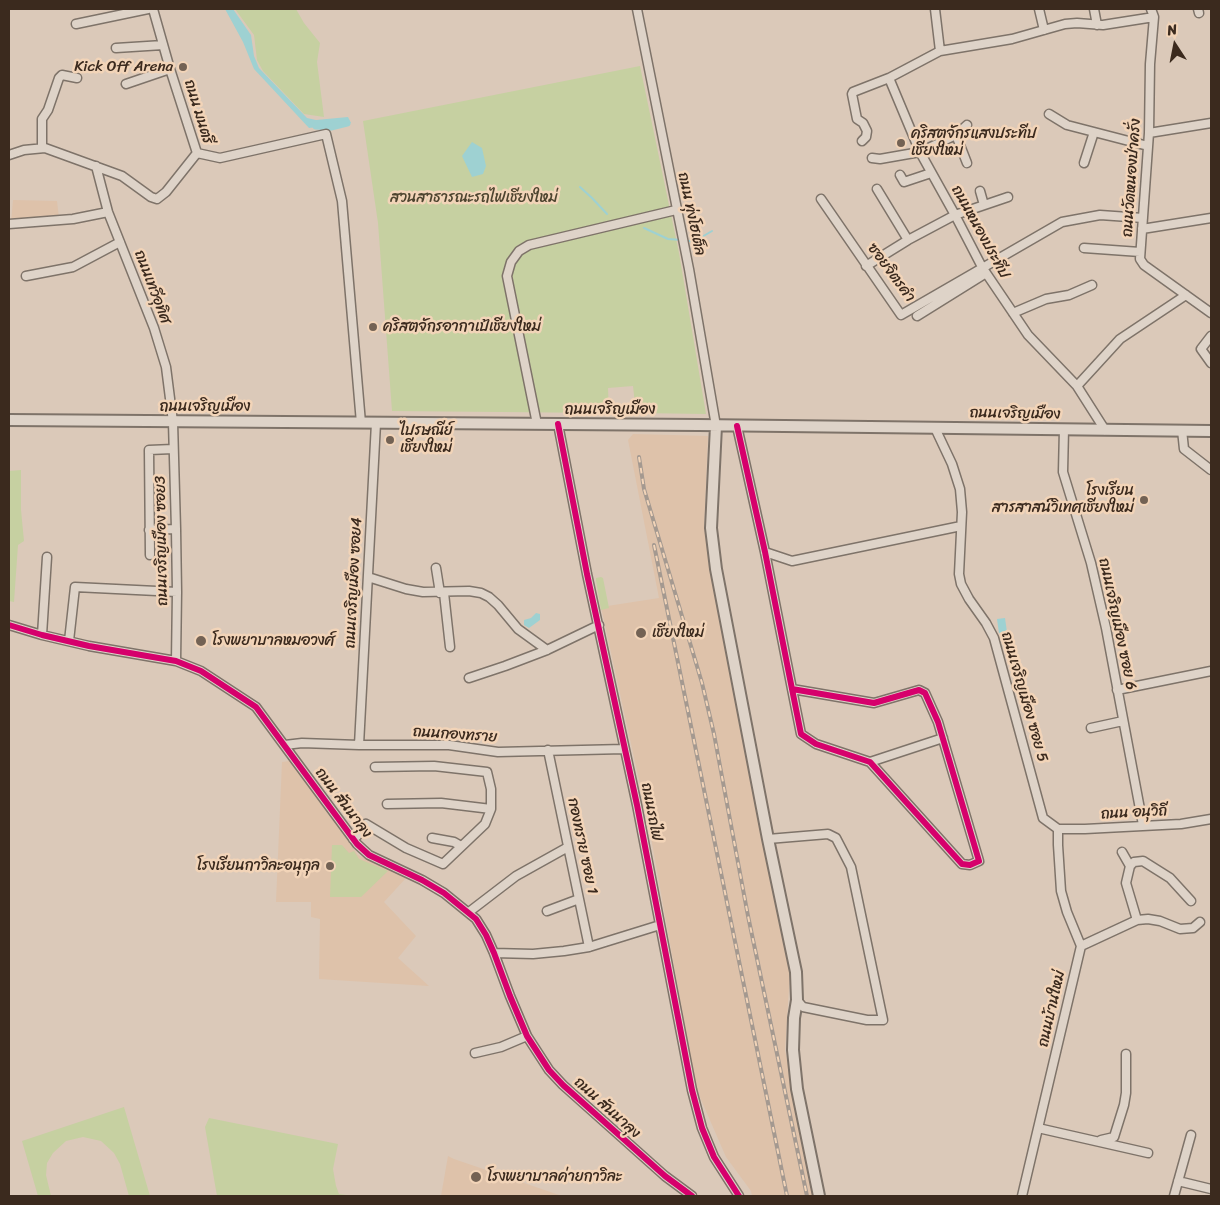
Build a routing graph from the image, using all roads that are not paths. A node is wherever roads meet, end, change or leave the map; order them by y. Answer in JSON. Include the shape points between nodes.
{"nodes":[{"id":1,"x":148,"y":9,"type":"edge"},
{"id":2,"x":153,"y":9,"type":"edge"},
{"id":3,"x":637,"y":9,"type":"edge"},
{"id":4,"x":935,"y":9,"type":"edge"},
{"id":5,"x":1039,"y":9,"type":"edge"},
{"id":6,"x":1094,"y":9,"type":"edge"},
{"id":7,"x":1153,"y":17,"type":"edge"},
{"id":8,"x":76,"y":24,"type":"dead end"},
{"id":9,"x":1097,"y":25,"type":"junction"},
{"id":10,"x":1044,"y":30,"type":"junction"},
{"id":11,"x":163,"y":45,"type":"junction"},
{"id":12,"x":116,"y":48,"type":"dead end"},
{"id":13,"x":940,"y":51,"type":"junction"},
{"id":14,"x":170,"y":69,"type":"junction"},
{"id":15,"x":77,"y":78,"type":"dead end"},
{"id":16,"x":889,"y":78,"type":"junction"},
{"id":17,"x":126,"y":84,"type":"dead end"},
{"id":18,"x":1049,"y":114,"type":"dead end"},
{"id":19,"x":1211,"y":123,"type":"edge"},
{"id":20,"x":967,"y":125,"type":"dead end"},
{"id":21,"x":1094,"y":132,"type":"junction"},
{"id":22,"x":1149,"y":133,"type":"junction"},
{"id":23,"x":956,"y":135,"type":"junction"},
{"id":24,"x":862,"y":141,"type":"dead end"},
{"id":25,"x":1148,"y":146,"type":"junction"},
{"id":26,"x":42,"y":148,"type":"junction"},
{"id":27,"x":920,"y":152,"type":"junction"},
{"id":28,"x":197,"y":153,"type":"junction"},
{"id":29,"x":9,"y":155,"type":"edge"},
{"id":30,"x":872,"y":158,"type":"dead end"},
{"id":31,"x":967,"y":163,"type":"dead end"},
{"id":32,"x":1084,"y":163,"type":"dead end"},
{"id":33,"x":96,"y":166,"type":"junction"},
{"id":34,"x":931,"y":173,"type":"junction"},
{"id":35,"x":900,"y":175,"type":"dead end"},
{"id":36,"x":877,"y":189,"type":"dead end"},
{"id":37,"x":980,"y":191,"type":"dead end"},
{"id":38,"x":1008,"y":197,"type":"dead end"},
{"id":39,"x":821,"y":198,"type":"dead end"},
{"id":40,"x":984,"y":205,"type":"junction"},
{"id":41,"x":676,"y":210,"type":"junction"},
{"id":42,"x":108,"y":212,"type":"junction"},
{"id":43,"x":955,"y":215,"type":"junction"},
{"id":44,"x":1143,"y":218,"type":"junction"},
{"id":45,"x":1211,"y":218,"type":"edge"},
{"id":46,"x":9,"y":224,"type":"edge"},
{"id":47,"x":1142,"y":229,"type":"junction"},
{"id":48,"x":908,"y":240,"type":"junction"},
{"id":49,"x":120,"y":242,"type":"junction"},
{"id":50,"x":1084,"y":248,"type":"dead end"},
{"id":51,"x":1140,"y":252,"type":"junction"},
{"id":52,"x":866,"y":266,"type":"junction"},
{"id":53,"x":984,"y":270,"type":"junction"},
{"id":54,"x":26,"y":276,"type":"dead end"},
{"id":55,"x":1092,"y":285,"type":"dead end"},
{"id":56,"x":1186,"y":295,"type":"junction"},
{"id":57,"x":1013,"y":313,"type":"junction"},
{"id":58,"x":1211,"y":313,"type":"edge"},
{"id":59,"x":917,"y":316,"type":"dead end"},
{"id":60,"x":1211,"y":336,"type":"edge"},
{"id":61,"x":1211,"y":363,"type":"edge"},
{"id":62,"x":1077,"y":386,"type":"junction"},
{"id":63,"x":9,"y":420,"type":"edge"},
{"id":64,"x":173,"y":422,"type":"junction"},
{"id":65,"x":362,"y":423,"type":"junction"},
{"id":66,"x":376,"y":423,"type":"junction"},
{"id":67,"x":537,"y":424,"type":"junction"},
{"id":68,"x":558,"y":424,"type":"junction"},
{"id":69,"x":699,"y":425,"type":"junction"},
{"id":70,"x":716,"y":426,"type":"junction"},
{"id":71,"x":735,"y":426,"type":"junction"},
{"id":72,"x":935,"y":428,"type":"junction"},
{"id":73,"x":1064,"y":429,"type":"junction"},
{"id":74,"x":1105,"y":430,"type":"junction"},
{"id":75,"x":1182,"y":430,"type":"junction"},
{"id":76,"x":1211,"y":431,"type":"edge"},
{"id":77,"x":715,"y":441,"type":"junction"},
{"id":78,"x":173,"y":449,"type":"junction"},
{"id":79,"x":1211,"y":470,"type":"edge"},
{"id":80,"x":961,"y":526,"type":"junction"},
{"id":81,"x":176,"y":529,"type":"junction"},
{"id":82,"x":149,"y":530,"type":"junction"},
{"id":83,"x":765,"y":552,"type":"junction"},
{"id":84,"x":150,"y":555,"type":"dead end"},
{"id":85,"x":47,"y":556,"type":"dead end"},
{"id":86,"x":436,"y":568,"type":"dead end"},
{"id":87,"x":368,"y":577,"type":"junction"},
{"id":88,"x":178,"y":592,"type":"junction"},
{"id":89,"x":442,"y":593,"type":"junction"},
{"id":90,"x":9,"y":625,"type":"edge"},
{"id":91,"x":599,"y":625,"type":"junction"},
{"id":92,"x":42,"y":635,"type":"junction"},
{"id":93,"x":69,"y":641,"type":"junction"},
{"id":94,"x":450,"y":647,"type":"dead end"},
{"id":95,"x":547,"y":650,"type":"junction"},
{"id":96,"x":176,"y":661,"type":"junction"},
{"id":97,"x":1211,"y":671,"type":"edge"},
{"id":98,"x":469,"y":678,"type":"dead end"},
{"id":99,"x":792,"y":689,"type":"junction"},
{"id":100,"x":1117,"y":690,"type":"junction"},
{"id":101,"x":1123,"y":722,"type":"junction"},
{"id":102,"x":1091,"y":728,"type":"dead end"},
{"id":103,"x":943,"y":738,"type":"junction"},
{"id":104,"x":285,"y":745,"type":"junction"},
{"id":105,"x":360,"y":745,"type":"junction"},
{"id":106,"x":624,"y":749,"type":"junction"},
{"id":107,"x":548,"y":750,"type":"junction"},
{"id":108,"x":870,"y":762,"type":"junction"},
{"id":109,"x":375,"y":767,"type":"dead end"},
{"id":110,"x":388,"y":804,"type":"dead end"},
{"id":111,"x":491,"y":809,"type":"junction"},
{"id":112,"x":1211,"y":819,"type":"edge"},
{"id":113,"x":1143,"y":825,"type":"junction"},
{"id":114,"x":1058,"y":829,"type":"junction"},
{"id":115,"x":432,"y":838,"type":"dead end"},
{"id":116,"x":353,"y":839,"type":"junction"},
{"id":117,"x":768,"y":839,"type":"junction"},
{"id":118,"x":461,"y":846,"type":"junction"},
{"id":119,"x":568,"y":847,"type":"junction"},
{"id":120,"x":1122,"y":852,"type":"dead end"},
{"id":121,"x":1130,"y":866,"type":"junction"},
{"id":122,"x":579,"y":899,"type":"junction"},
{"id":123,"x":1191,"y":901,"type":"dead end"},
{"id":124,"x":546,"y":911,"type":"dead end"},
{"id":125,"x":469,"y":912,"type":"junction"},
{"id":126,"x":1137,"y":920,"type":"junction"},
{"id":127,"x":1200,"y":922,"type":"dead end"},
{"id":128,"x":660,"y":925,"type":"junction"},
{"id":129,"x":1081,"y":946,"type":"junction"},
{"id":130,"x":589,"y":947,"type":"junction"},
{"id":131,"x":494,"y":953,"type":"junction"},
{"id":132,"x":797,"y":1000,"type":"junction"},
{"id":133,"x":527,"y":1036,"type":"junction"},
{"id":134,"x":474,"y":1053,"type":"dead end"},
{"id":135,"x":1126,"y":1054,"type":"dead end"},
{"id":136,"x":1038,"y":1128,"type":"junction"},
{"id":137,"x":1191,"y":1135,"type":"dead end"},
{"id":138,"x":1100,"y":1142,"type":"junction"},
{"id":139,"x":1148,"y":1153,"type":"dead end"},
{"id":140,"x":1178,"y":1181,"type":"junction"},
{"id":141,"x":1211,"y":1189,"type":"edge"},
{"id":142,"x":692,"y":1196,"type":"edge"},
{"id":143,"x":739,"y":1196,"type":"edge"},
{"id":144,"x":819,"y":1196,"type":"edge"},
{"id":145,"x":1022,"y":1196,"type":"edge"},
{"id":146,"x":1174,"y":1196,"type":"edge"}],
"edges":[{"from":1,"to":8,"type":"street"},
{"from":2,"to":11,"type":"street","name":"ถนน มนตรี"},
{"from":3,"to":41,"type":"street","name":"ถนน ทุ่งโฮเต็ล"},
{"from":4,"to":13,"type":"street"},
{"from":5,"to":10,"type":"street"},
{"from":6,"to":9,"type":"street"},
{"from":7,"to":9,"type":"street"},
{"from":7,"to":22,"type":"street","name":"ถนนวัดหนองป่าครั่ง"},
{"from":9,"to":10,"type":"street","via":[[1077,23]]},
{"from":10,"to":13,"type":"street"},
{"from":11,"to":12,"type":"street"},
{"from":11,"to":14,"type":"street","name":"ถนน มนตรี"},
{"from":13,"to":16,"type":"street"},
{"from":14,"to":17,"type":"street"},
{"from":14,"to":28,"type":"street","name":"ถนน มนตรี"},
{"from":15,"to":26,"type":"street","via":[[62,75],[59,78],[42,119]]},
{"from":16,"to":24,"type":"street","via":[[852,93],[857,119],[867,131]]},
{"from":16,"to":27,"type":"street","name":"ถนนหนองประทีป"},
{"from":18,"to":21,"type":"street","via":[[1068,125]]},
{"from":19,"to":22,"type":"street"},
{"from":20,"to":23,"type":"street"},
{"from":21,"to":25,"type":"street"},
{"from":21,"to":32,"type":"street"},
{"from":22,"to":25,"type":"street","name":"ถนนวัดหนองป่าครั่ง"},
{"from":23,"to":27,"type":"street"},
{"from":23,"to":31,"type":"street"},
{"from":25,"to":44,"type":"street","name":"ถนนวัดหนองป่าครั่ง"},
{"from":26,"to":29,"type":"street","name":"ถนน มนตรี"},
{"from":26,"to":33,"type":"street","name":"ถนน มนตรี"},
{"from":27,"to":30,"type":"street"},
{"from":27,"to":34,"type":"street","name":"ถนนหนองประทีป"},
{"from":28,"to":33,"type":"street","name":"ถนน มนตรี","via":[[157,199],[122,176]]},
{"from":28,"to":65,"type":"street","via":[[220,158],[326,134],[342,201]]},
{"from":33,"to":42,"type":"street","name":"ถนนเทวีอุทิศ"},
{"from":34,"to":35,"type":"street","via":[[904,182]]},
{"from":34,"to":43,"type":"street","name":"ถนนหนองประทีป"},
{"from":36,"to":48,"type":"street"},
{"from":37,"to":40,"type":"street"},
{"from":38,"to":40,"type":"street"},
{"from":39,"to":52,"type":"street","name":"ซอยจิตรคำ"},
{"from":40,"to":43,"type":"street"},
{"from":41,"to":67,"type":"street","via":[[529,245],[519,251],[511,262],[507,276]]},
{"from":41,"to":70,"type":"street","name":"ถนน ทุ่งโฮเต็ล"},
{"from":42,"to":46,"type":"street","via":[[73,219]]},
{"from":42,"to":49,"type":"street","name":"ถนนเทวีอุทิศ"},
{"from":43,"to":48,"type":"street"},
{"from":43,"to":53,"type":"street","name":"ถนนหนองประทีป"},
{"from":44,"to":47,"type":"street","name":"ถนนวัดหนองป่าครั่ง"},
{"from":44,"to":53,"type":"street","via":[[1100,215],[1062,222]]},
{"from":45,"to":47,"type":"street"},
{"from":47,"to":51,"type":"street","name":"ถนนวัดหนองป่าครั่ง"},
{"from":48,"to":52,"type":"street"},
{"from":49,"to":54,"type":"street","via":[[73,267]]},
{"from":49,"to":64,"type":"street","name":"ถนนเทวีอุทิศ","via":[[166,367]]},
{"from":50,"to":51,"type":"street"},
{"from":51,"to":56,"type":"street","name":"ถนนวัดหนองป่าครั่ง","via":[[1144,265]]},
{"from":52,"to":53,"type":"street","name":"ซอยจิตรคำ","via":[[901,316]]},
{"from":53,"to":57,"type":"street","name":"ถนนหนองประทีป"},
{"from":53,"to":59,"type":"street"},
{"from":55,"to":57,"type":"street","via":[[1046,298]]},
{"from":56,"to":58,"type":"street","name":"ถนนวัดหนองป่าครั่ง"},
{"from":56,"to":62,"type":"street","via":[[1120,339]]},
{"from":57,"to":62,"type":"street","name":"ถนนหนองประทีป","via":[[1028,335]]},
{"from":60,"to":61,"type":"street","via":[[1201,349]]},
{"from":62,"to":74,"type":"street","name":"ถนนหนองประทีป"},
{"from":63,"to":64,"type":"main road","name":"ถนนเจริญเมือง"},
{"from":64,"to":65,"type":"main road","name":"ถนนเจริญเมือง"},
{"from":64,"to":78,"type":"street","name":"ถนนเจริญเมือง ซอย3"},
{"from":65,"to":66,"type":"main road","name":"ถนนเจริญเมือง"},
{"from":66,"to":67,"type":"main road","name":"ถนนเจริญเมือง"},
{"from":66,"to":87,"type":"street","name":"ถนนเจริญเมือง ซอย4"},
{"from":67,"to":68,"type":"main road","name":"ถนนเจริญเมือง"},
{"from":68,"to":69,"type":"main road","name":"ถนนเจริญเมือง"},
{"from":68,"to":91,"type":"street","name":"ถนนรถไฟ"},
{"from":69,"to":70,"type":"main road","name":"ถนนเจริญเมือง"},
{"from":69,"to":77,"type":"main road"},
{"from":70,"to":71,"type":"main road","name":"ถนนเจริญเมือง"},
{"from":70,"to":77,"type":"main road"},
{"from":71,"to":72,"type":"main road","name":"ถนนเจริญเมือง"},
{"from":71,"to":77,"type":"main road"},
{"from":71,"to":83,"type":"street"},
{"from":72,"to":73,"type":"main road","name":"ถนนเจริญเมือง"},
{"from":72,"to":80,"type":"street","name":"ถนนเจริญเมือง ซอย 5","via":[[957,478]]},
{"from":73,"to":74,"type":"main road","name":"ถนนเจริญเมือง"},
{"from":73,"to":100,"type":"street","name":"ถนนเจริญเมือง ซอย 6","via":[[1064,472],[1091,563]]},
{"from":74,"to":75,"type":"main road","name":"ถนนเจริญเมือง"},
{"from":75,"to":76,"type":"main road","name":"ถนนเจริญเมือง"},
{"from":75,"to":79,"type":"street","via":[[1184,449]]},
{"from":77,"to":117,"type":"main road","via":[[711,528],[716,569]]},
{"from":78,"to":81,"type":"street","name":"ถนนเจริญเมือง ซอย3"},
{"from":78,"to":82,"type":"street","via":[[148,450]]},
{"from":80,"to":83,"type":"street","via":[[792,561]]},
{"from":80,"to":114,"type":"street","name":"ถนนเจริญเมือง ซอย 5","via":[[961,584],[994,638],[1043,818]]},
{"from":81,"to":82,"type":"street"},
{"from":81,"to":88,"type":"street","name":"ถนนเจริญเมือง ซอย3"},
{"from":82,"to":84,"type":"street"},
{"from":83,"to":99,"type":"street"},
{"from":85,"to":92,"type":"street"},
{"from":86,"to":89,"type":"street"},
{"from":87,"to":89,"type":"street","via":[[406,589]]},
{"from":87,"to":105,"type":"street","name":"ถนนเจริญเมือง ซอย4"},
{"from":88,"to":93,"type":"street","via":[[75,587]]},
{"from":88,"to":96,"type":"street","name":"ถนนเจริญเมือง ซอย3"},
{"from":89,"to":94,"type":"street"},
{"from":89,"to":95,"type":"street","via":[[481,593],[489,597],[518,629]]},
{"from":90,"to":92,"type":"street","name":"ถนน สันนาลุง"},
{"from":91,"to":95,"type":"street"},
{"from":91,"to":106,"type":"street","name":"ถนนรถไฟ"},
{"from":92,"to":93,"type":"street","name":"ถนน สันนาลุง"},
{"from":93,"to":96,"type":"street","name":"ถนน สันนาลุง"},
{"from":95,"to":98,"type":"street"},
{"from":96,"to":104,"type":"street","name":"ถนน สันนาลุง","via":[[201,671],[256,707]]},
{"from":97,"to":100,"type":"street"},
{"from":99,"to":103,"type":"street","via":[[874,703],[919,690],[925,693]]},
{"from":99,"to":108,"type":"street","via":[[802,734],[807,739]]},
{"from":100,"to":101,"type":"street","name":"ถนนเจริญเมือง ซอย 6"},
{"from":101,"to":102,"type":"street"},
{"from":101,"to":113,"type":"street","name":"ถนนเจริญเมือง ซอย 6"},
{"from":103,"to":108,"type":"street"},
{"from":103,"to":108,"type":"street","via":[[979,862],[970,865],[962,864]]},
{"from":104,"to":105,"type":"street","name":"ถนนกองทราย"},
{"from":104,"to":116,"type":"street","name":"ถนน สันนาลุง"},
{"from":105,"to":107,"type":"street","name":"ถนนกองทราย","via":[[449,745],[498,752]]},
{"from":106,"to":107,"type":"street","name":"ถนนกองทราย"},
{"from":106,"to":128,"type":"street","name":"ถนนรถไฟ"},
{"from":107,"to":119,"type":"street","name":"กองทราย ซอย 1"},
{"from":109,"to":111,"type":"street","via":[[434,766],[487,772]]},
{"from":110,"to":111,"type":"street","via":[[441,803]]},
{"from":111,"to":118,"type":"street","via":[[485,824]]},
{"from":112,"to":113,"type":"street","name":"ถนน อนุวิถี"},
{"from":113,"to":114,"type":"street","name":"ถนน อนุวิถี"},
{"from":114,"to":129,"type":"street","via":[[1061,891]]},
{"from":115,"to":118,"type":"street"},
{"from":116,"to":118,"type":"street","via":[[366,824],[406,848],[443,864]]},
{"from":116,"to":125,"type":"street","name":"ถนน สันนาลุง","via":[[369,855],[422,880]]},
{"from":117,"to":132,"type":"main road","via":[[794,958]]},
{"from":117,"to":132,"type":"street","via":[[828,834],[836,838],[851,867],[883,1020],[803,1007]]},
{"from":119,"to":122,"type":"street","name":"กองทราย ซอย 1"},
{"from":119,"to":125,"type":"street","via":[[516,876]]},
{"from":120,"to":121,"type":"street"},
{"from":121,"to":123,"type":"street","via":[[1143,861],[1170,878]]},
{"from":121,"to":126,"type":"street","via":[[1126,883]]},
{"from":122,"to":124,"type":"street"},
{"from":122,"to":130,"type":"street","name":"กองทราย ซอย 1"},
{"from":125,"to":131,"type":"street","name":"ถนน สันนาลุง","via":[[486,935]]},
{"from":126,"to":127,"type":"street","via":[[1160,921],[1180,930],[1192,928]]},
{"from":126,"to":129,"type":"street"},
{"from":128,"to":130,"type":"street"},
{"from":128,"to":143,"type":"street","name":"ถนนรถไฟ","via":[[702,1128],[714,1157]]},
{"from":129,"to":136,"type":"street","name":"ถนนบ้านใหม่"},
{"from":130,"to":131,"type":"street","via":[[533,954]]},
{"from":131,"to":133,"type":"street","name":"ถนน สันนาลุง"},
{"from":132,"to":144,"type":"main road","via":[[793,1050],[796,1089]]},
{"from":133,"to":134,"type":"street","via":[[501,1047]]},
{"from":133,"to":142,"type":"street","name":"ถนน สันนาลุง","via":[[563,1085]]},
{"from":135,"to":138,"type":"street","via":[[1124,1105],[1114,1137]]},
{"from":136,"to":138,"type":"street"},
{"from":136,"to":145,"type":"street","name":"ถนนบ้านใหม่"},
{"from":137,"to":140,"type":"street"},
{"from":138,"to":139,"type":"street"},
{"from":140,"to":141,"type":"street"},
{"from":140,"to":146,"type":"street"}]}
